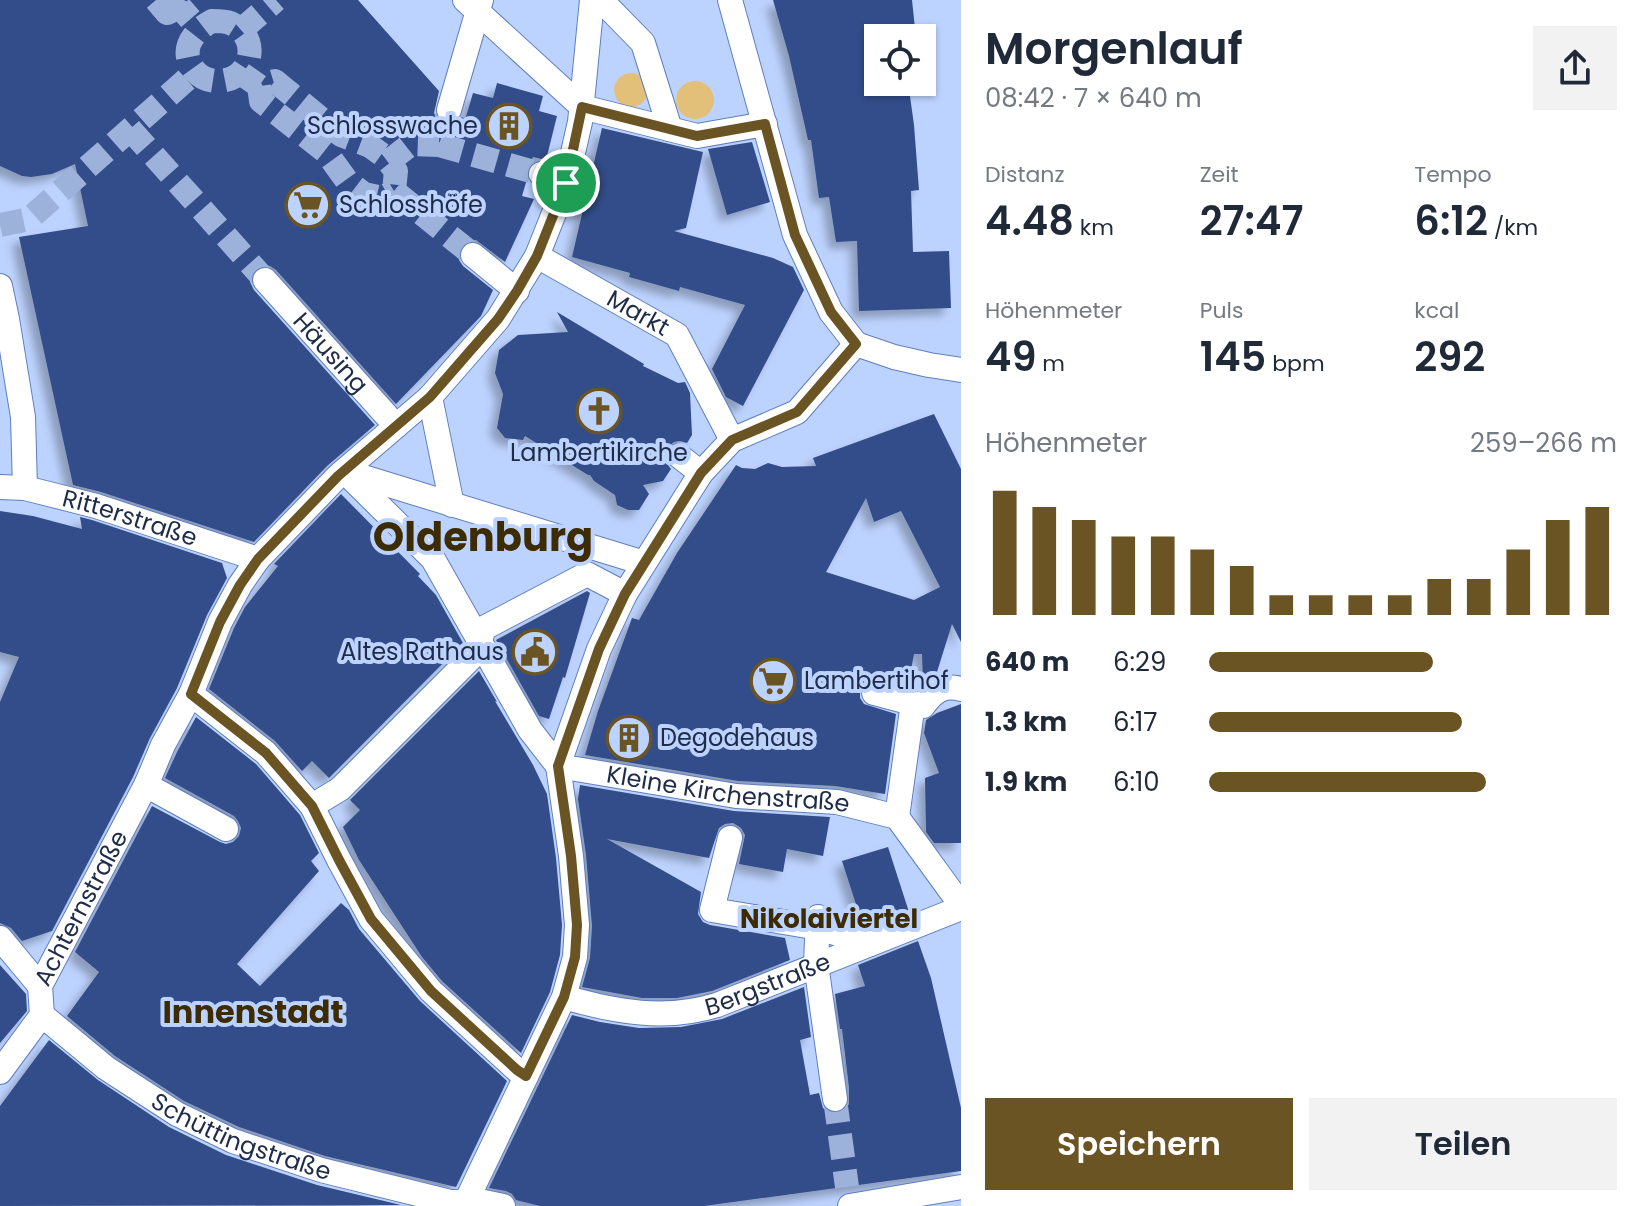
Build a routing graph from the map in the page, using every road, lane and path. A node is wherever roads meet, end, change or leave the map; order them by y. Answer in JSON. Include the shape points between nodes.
{"nodes":[{"id":1,"x":592,"y":0,"type":"edge"},
{"id":2,"x":601,"y":0,"type":"edge"},
{"id":3,"x":730,"y":0,"type":"edge"},
{"id":4,"x":475,"y":4,"type":"edge"},
{"id":5,"x":449,"y":110,"type":"tunnel mouth"},
{"id":6,"x":581,"y":115,"type":"junction"},
{"id":7,"x":765,"y":124,"type":"junction"},
{"id":8,"x":670,"y":129,"type":"junction"},
{"id":9,"x":541,"y":174,"type":"tunnel mouth"},
{"id":10,"x":566,"y":183,"type":"junction"},
{"id":11,"x":473,"y":255,"type":"tunnel mouth"},
{"id":12,"x":537,"y":256,"type":"junction"},
{"id":13,"x":265,"y":280,"type":"tunnel mouth"},
{"id":14,"x":0,"y":286,"type":"edge"},
{"id":15,"x":517,"y":291,"type":"junction"},
{"id":16,"x":4,"y":320,"type":"edge"},
{"id":17,"x":856,"y":344,"type":"junction"},
{"id":18,"x":961,"y":370,"type":"edge"},
{"id":19,"x":430,"y":397,"type":"junction"},
{"id":20,"x":396,"y":426,"type":"junction"},
{"id":21,"x":732,"y":440,"type":"junction"},
{"id":22,"x":679,"y":456,"type":"dead end"},
{"id":23,"x":344,"y":471,"type":"junction"},
{"id":24,"x":701,"y":473,"type":"junction"},
{"id":25,"x":0,"y":487,"type":"edge"},
{"id":26,"x":25,"y":488,"type":"junction"},
{"id":27,"x":452,"y":505,"type":"junction"},
{"id":28,"x":258,"y":559,"type":"junction"},
{"id":29,"x":644,"y":563,"type":"junction"},
{"id":30,"x":625,"y":594,"type":"junction"},
{"id":31,"x":480,"y":641,"type":"junction"},
{"id":32,"x":961,"y":689,"type":"edge"},
{"id":33,"x":874,"y":693,"type":"dead end"},
{"id":34,"x":191,"y":694,"type":"junction"},
{"id":35,"x":913,"y":703,"type":"junction"},
{"id":36,"x":558,"y":766,"type":"junction"},
{"id":37,"x":147,"y":783,"type":"junction"},
{"id":38,"x":312,"y":806,"type":"junction"},
{"id":39,"x":897,"y":817,"type":"junction"},
{"id":40,"x":226,"y":829,"type":"dead end"},
{"id":41,"x":730,"y":838,"type":"dead end"},
{"id":42,"x":961,"y":907,"type":"edge"},
{"id":43,"x":818,"y":922,"type":"junction"},
{"id":44,"x":0,"y":938,"type":"edge"},
{"id":45,"x":870,"y":944,"type":"junction"},
{"id":46,"x":816,"y":964,"type":"junction"},
{"id":47,"x":40,"y":986,"type":"junction"},
{"id":48,"x":564,"y":997,"type":"junction"},
{"id":49,"x":42,"y":1015,"type":"junction"},
{"id":50,"x":0,"y":1072,"type":"edge"},
{"id":51,"x":526,"y":1076,"type":"junction"},
{"id":52,"x":835,"y":1099,"type":"tunnel mouth"},
{"id":53,"x":961,"y":1187,"type":"edge"},
{"id":54,"x":856,"y":1202,"type":"edge"},
{"id":55,"x":465,"y":1204,"type":"edge"},
{"id":56,"x":503,"y":1206,"type":"edge"}],
"edges":[{"from":1,"to":6,"type":"street"},
{"from":2,"to":8,"type":"street","via":[[643,43]]},
{"from":3,"to":7,"type":"street"},
{"from":4,"to":5,"type":"street"},
{"from":4,"to":6,"type":"street"},
{"from":6,"to":8,"type":"street"},
{"from":6,"to":10,"type":"street"},
{"from":7,"to":8,"type":"street","via":[[697,136]]},
{"from":7,"to":17,"type":"street","via":[[795,235],[831,312]]},
{"from":9,"to":10,"type":"street"},
{"from":10,"to":12,"type":"street"},
{"from":11,"to":15,"type":"street"},
{"from":12,"to":15,"type":"street"},
{"from":12,"to":21,"type":"street","name":"Markt","via":[[677,335]]},
{"from":13,"to":20,"type":"street","name":"Häusing"},
{"from":14,"to":16,"type":"street"},
{"from":15,"to":19,"type":"street"},
{"from":16,"to":26,"type":"street","via":[[23,417]]},
{"from":17,"to":18,"type":"street"},
{"from":17,"to":21,"type":"street","via":[[797,412]]},
{"from":19,"to":20,"type":"street"},
{"from":19,"to":27,"type":"street"},
{"from":20,"to":23,"type":"street"},
{"from":21,"to":24,"type":"street"},
{"from":22,"to":24,"type":"street"},
{"from":23,"to":27,"type":"street"},
{"from":23,"to":28,"type":"street","name":"Achternstraße"},
{"from":23,"to":31,"type":"street","via":[[433,559]]},
{"from":24,"to":29,"type":"street"},
{"from":25,"to":26,"type":"street","name":"Ritterstraße"},
{"from":26,"to":28,"type":"street","name":"Ritterstraße"},
{"from":27,"to":29,"type":"street"},
{"from":28,"to":34,"type":"street","name":"Achternstraße","via":[[220,622]]},
{"from":29,"to":30,"type":"street"},
{"from":30,"to":31,"type":"street","via":[[587,574],[484,628]]},
{"from":30,"to":36,"type":"street","via":[[595,656]]},
{"from":31,"to":36,"type":"street","via":[[530,730]]},
{"from":31,"to":38,"type":"street","via":[[476,653],[340,789]]},
{"from":32,"to":35,"type":"street","via":[[941,688],[923,706]]},
{"from":33,"to":35,"type":"street"},
{"from":34,"to":37,"type":"street","name":"Achternstraße"},
{"from":34,"to":38,"type":"street","via":[[266,753]]},
{"from":35,"to":39,"type":"street"},
{"from":36,"to":39,"type":"street","name":"Kleine Kirchenstraße","via":[[837,802]]},
{"from":36,"to":48,"type":"street","via":[[577,925]]},
{"from":37,"to":40,"type":"street"},
{"from":37,"to":47,"type":"street","name":"Achternstraße"},
{"from":38,"to":51,"type":"street","via":[[371,919],[431,991]]},
{"from":39,"to":42,"type":"street"},
{"from":41,"to":43,"type":"street","via":[[712,910]]},
{"from":42,"to":45,"type":"street","name":"Bergstraße"},
{"from":43,"to":45,"type":"street"},
{"from":43,"to":46,"type":"street"},
{"from":44,"to":47,"type":"street"},
{"from":45,"to":46,"type":"street","name":"Bergstraße"},
{"from":46,"to":48,"type":"street","name":"Bergstraße","via":[[717,1005],[678,1014],[629,1011]]},
{"from":46,"to":52,"type":"street"},
{"from":47,"to":49,"type":"street","name":"Achternstraße"},
{"from":48,"to":51,"type":"street"},
{"from":49,"to":50,"type":"street","name":"Achternstraße"},
{"from":49,"to":55,"type":"street","name":"Schüttingstraße","via":[[106,1068],[177,1114],[233,1141],[321,1170]]},
{"from":51,"to":55,"type":"street"},
{"from":53,"to":54,"type":"street"},
{"from":55,"to":56,"type":"street","name":"Schüttingstraße"}]}
